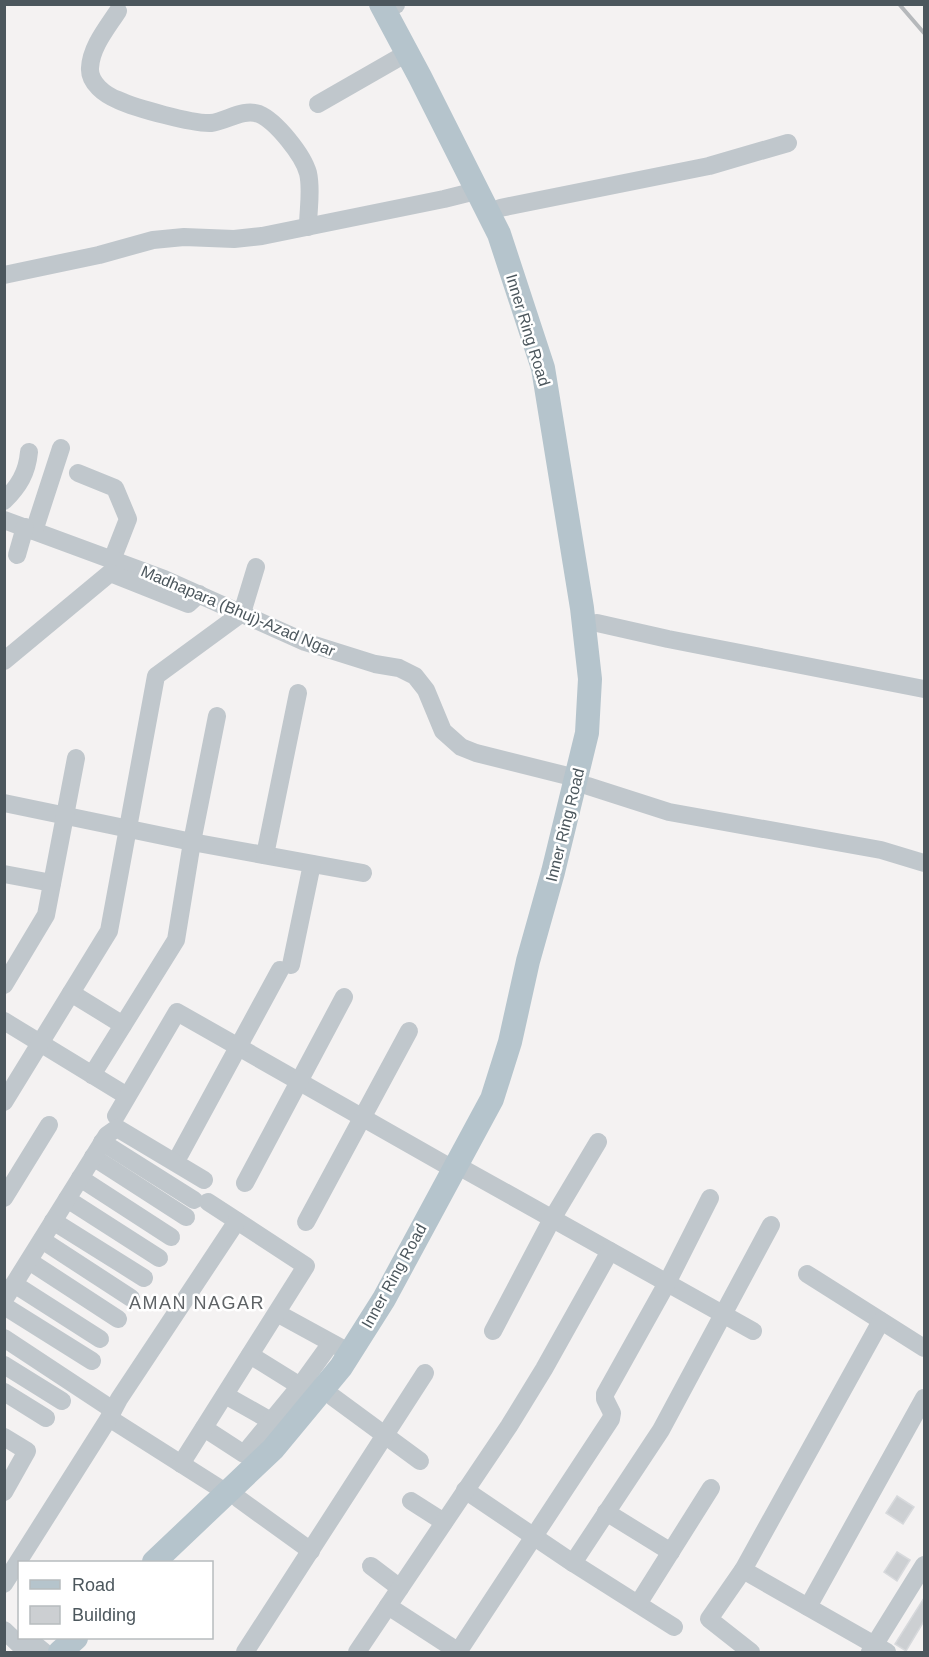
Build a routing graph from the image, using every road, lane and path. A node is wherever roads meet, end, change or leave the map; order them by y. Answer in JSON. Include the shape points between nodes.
{"nodes":[{"id":1,"x":381,"y":4,"type":"edge"},
{"id":2,"x":396,"y":5,"type":"edge"},
{"id":3,"x":117,"y":7,"type":"edge"},
{"id":4,"x":407,"y":53,"type":"junction"},
{"id":5,"x":318,"y":104,"type":"dead end"},
{"id":6,"x":788,"y":143,"type":"dead end"},
{"id":7,"x":476,"y":191,"type":"junction"},
{"id":8,"x":500,"y":208,"type":"junction"},
{"id":9,"x":308,"y":227,"type":"junction"},
{"id":10,"x":4,"y":275,"type":"edge"},
{"id":11,"x":60,"y":448,"type":"dead end"},
{"id":12,"x":29,"y":452,"type":"dead end"},
{"id":13,"x":78,"y":473,"type":"dead end"},
{"id":14,"x":4,"y":501,"type":"edge"},
{"id":15,"x":4,"y":520,"type":"edge"},
{"id":16,"x":30,"y":529,"type":"junction"},
{"id":17,"x":17,"y":555,"type":"dead end"},
{"id":18,"x":112,"y":560,"type":"junction"},
{"id":19,"x":256,"y":567,"type":"dead end"},
{"id":20,"x":199,"y":594,"type":"junction"},
{"id":21,"x":242,"y":613,"type":"junction"},
{"id":22,"x":597,"y":623,"type":"junction"},
{"id":23,"x":4,"y":661,"type":"edge"},
{"id":24,"x":924,"y":689,"type":"edge"},
{"id":25,"x":298,"y":693,"type":"dead end"},
{"id":26,"x":218,"y":716,"type":"dead end"},
{"id":27,"x":76,"y":758,"type":"dead end"},
{"id":28,"x":582,"y":782,"type":"junction"},
{"id":29,"x":4,"y":803,"type":"edge"},
{"id":30,"x":65,"y":815,"type":"junction"},
{"id":31,"x":127,"y":828,"type":"junction"},
{"id":32,"x":192,"y":842,"type":"junction"},
{"id":33,"x":265,"y":855,"type":"junction"},
{"id":34,"x":924,"y":863,"type":"edge"},
{"id":35,"x":312,"y":864,"type":"junction"},
{"id":36,"x":363,"y":873,"type":"dead end"},
{"id":37,"x":4,"y":874,"type":"edge"},
{"id":38,"x":52,"y":883,"type":"junction"},
{"id":39,"x":4,"y":985,"type":"edge"},
{"id":40,"x":71,"y":993,"type":"junction"},
{"id":41,"x":344,"y":997,"type":"dead end"},
{"id":42,"x":4,"y":1021,"type":"edge"},
{"id":43,"x":123,"y":1025,"type":"junction"},
{"id":44,"x":409,"y":1031,"type":"dead end"},
{"id":45,"x":40,"y":1044,"type":"junction"},
{"id":46,"x":240,"y":1047,"type":"junction"},
{"id":47,"x":92,"y":1075,"type":"junction"},
{"id":48,"x":301,"y":1081,"type":"junction"},
{"id":49,"x":127,"y":1096,"type":"junction"},
{"id":50,"x":4,"y":1102,"type":"edge"},
{"id":51,"x":116,"y":1116,"type":"dead end"},
{"id":52,"x":362,"y":1117,"type":"junction"},
{"id":53,"x":49,"y":1125,"type":"dead end"},
{"id":54,"x":597,"y":1142,"type":"dead end"},
{"id":55,"x":98,"y":1149,"type":"junction"},
{"id":56,"x":180,"y":1154,"type":"dead end"},
{"id":57,"x":460,"y":1170,"type":"junction"},
{"id":58,"x":80,"y":1178,"type":"junction"},
{"id":59,"x":204,"y":1180,"type":"dead end"},
{"id":60,"x":245,"y":1183,"type":"dead end"},
{"id":61,"x":4,"y":1198,"type":"edge"},
{"id":62,"x":67,"y":1198,"type":"junction"},
{"id":63,"x":710,"y":1198,"type":"dead end"},
{"id":64,"x":186,"y":1217,"type":"dead end"},
{"id":65,"x":552,"y":1219,"type":"junction"},
{"id":66,"x":53,"y":1221,"type":"junction"},
{"id":67,"x":237,"y":1221,"type":"junction"},
{"id":68,"x":306,"y":1222,"type":"dead end"},
{"id":69,"x":771,"y":1226,"type":"dead end"},
{"id":70,"x":171,"y":1237,"type":"dead end"},
{"id":71,"x":42,"y":1240,"type":"junction"},
{"id":72,"x":610,"y":1251,"type":"junction"},
{"id":73,"x":159,"y":1258,"type":"dead end"},
{"id":74,"x":28,"y":1261,"type":"junction"},
{"id":75,"x":807,"y":1274,"type":"dead end"},
{"id":76,"x":144,"y":1278,"type":"dead end"},
{"id":77,"x":667,"y":1283,"type":"junction"},
{"id":78,"x":9,"y":1292,"type":"edge"},
{"id":79,"x":131,"y":1298,"type":"dead end"},
{"id":80,"x":4,"y":1306,"type":"edge"},
{"id":81,"x":277,"y":1313,"type":"junction"},
{"id":82,"x":723,"y":1314,"type":"junction"},
{"id":83,"x":118,"y":1319,"type":"dead end"},
{"id":84,"x":880,"y":1321,"type":"junction"},
{"id":85,"x":493,"y":1331,"type":"dead end"},
{"id":86,"x":753,"y":1331,"type":"dead end"},
{"id":87,"x":4,"y":1338,"type":"edge"},
{"id":88,"x":100,"y":1339,"type":"dead end"},
{"id":89,"x":341,"y":1348,"type":"junction"},
{"id":90,"x":924,"y":1348,"type":"edge"},
{"id":91,"x":250,"y":1355,"type":"junction"},
{"id":92,"x":92,"y":1361,"type":"dead end"},
{"id":93,"x":4,"y":1365,"type":"edge"},
{"id":94,"x":425,"y":1373,"type":"dead end"},
{"id":95,"x":300,"y":1386,"type":"junction"},
{"id":96,"x":4,"y":1392,"type":"edge"},
{"id":97,"x":225,"y":1395,"type":"junction"},
{"id":98,"x":333,"y":1397,"type":"junction"},
{"id":99,"x":924,"y":1398,"type":"edge"},
{"id":100,"x":62,"y":1401,"type":"dead end"},
{"id":101,"x":111,"y":1414,"type":"junction"},
{"id":102,"x":46,"y":1418,"type":"dead end"},
{"id":103,"x":272,"y":1421,"type":"junction"},
{"id":104,"x":204,"y":1428,"type":"junction"},
{"id":105,"x":386,"y":1436,"type":"junction"},
{"id":106,"x":4,"y":1437,"type":"edge"},
{"id":107,"x":420,"y":1461,"type":"dead end"},
{"id":108,"x":11,"y":1463,"type":"edge"},
{"id":109,"x":181,"y":1464,"type":"junction"},
{"id":110,"x":711,"y":1488,"type":"dead end"},
{"id":111,"x":465,"y":1490,"type":"junction"},
{"id":112,"x":4,"y":1492,"type":"edge"},
{"id":113,"x":233,"y":1496,"type":"junction"},
{"id":114,"x":411,"y":1501,"type":"dead end"},
{"id":115,"x":606,"y":1512,"type":"junction"},
{"id":116,"x":444,"y":1522,"type":"junction"},
{"id":117,"x":534,"y":1537,"type":"junction"},
{"id":118,"x":311,"y":1551,"type":"junction"},
{"id":119,"x":671,"y":1552,"type":"junction"},
{"id":120,"x":18,"y":1561,"type":"edge"},
{"id":121,"x":156,"y":1561,"type":"edge"},
{"id":122,"x":175,"y":1561,"type":"edge"},
{"id":123,"x":18,"y":1562,"type":"edge"},
{"id":124,"x":573,"y":1563,"type":"junction"},
{"id":125,"x":924,"y":1565,"type":"edge"},
{"id":126,"x":371,"y":1566,"type":"dead end"},
{"id":127,"x":743,"y":1570,"type":"junction"},
{"id":128,"x":4,"y":1584,"type":"edge"},
{"id":129,"x":400,"y":1588,"type":"junction"},
{"id":130,"x":638,"y":1604,"type":"junction"},
{"id":131,"x":388,"y":1606,"type":"junction"},
{"id":132,"x":808,"y":1607,"type":"junction"},
{"id":133,"x":4,"y":1614,"type":"edge"},
{"id":134,"x":674,"y":1627,"type":"dead end"},
{"id":135,"x":18,"y":1628,"type":"edge"},
{"id":136,"x":4,"y":1630,"type":"edge"},
{"id":137,"x":28,"y":1639,"type":"edge"},
{"id":138,"x":75,"y":1639,"type":"edge"},
{"id":139,"x":93,"y":1639,"type":"edge"},
{"id":140,"x":877,"y":1650,"type":"edge"},
{"id":141,"x":458,"y":1652,"type":"edge"},
{"id":142,"x":27,"y":1653,"type":"edge"},
{"id":143,"x":45,"y":1653,"type":"edge"},
{"id":144,"x":60,"y":1653,"type":"edge"},
{"id":145,"x":81,"y":1653,"type":"edge"},
{"id":146,"x":245,"y":1653,"type":"edge"},
{"id":147,"x":357,"y":1653,"type":"edge"},
{"id":148,"x":751,"y":1653,"type":"edge"}],
"edges":[{"from":1,"to":4,"type":"main road","name":"Inner Ring Road"},
{"from":2,"to":8,"type":"main road","name":"Inner Ring Road"},
{"from":3,"to":9,"type":"street","via":[[94,48],[89,69],[93,81],[118,100],[191,122],[222,121],[248,112],[266,118],[279,129],[308,171]]},
{"from":4,"to":5,"type":"street"},
{"from":4,"to":7,"type":"main road","name":"Inner Ring Road"},
{"from":6,"to":8,"type":"street","via":[[709,166]]},
{"from":7,"to":9,"type":"street"},
{"from":7,"to":28,"type":"main road","name":"Inner Ring Road","via":[[499,234],[543,368],[590,679]]},
{"from":8,"to":22,"type":"main road","name":"Inner Ring Road","via":[[511,229],[556,365]]},
{"from":9,"to":10,"type":"street","via":[[234,239],[153,240]]},
{"from":11,"to":16,"type":"street"},
{"from":12,"to":14,"type":"street","via":[[26,472]]},
{"from":13,"to":18,"type":"street","via":[[115,488],[128,519]]},
{"from":15,"to":16,"type":"street","name":"Madhapara (Bhuj)-Azad Ngar"},
{"from":16,"to":17,"type":"street"},
{"from":16,"to":18,"type":"street","name":"Madhapara (Bhuj)-Azad Ngar"},
{"from":18,"to":20,"type":"street","name":"Madhapara (Bhuj)-Azad Ngar"},
{"from":19,"to":21,"type":"street"},
{"from":20,"to":21,"type":"street","name":"Madhapara (Bhuj)-Azad Ngar"},
{"from":20,"to":23,"type":"street","via":[[188,604],[110,573]]},
{"from":21,"to":28,"type":"street","name":"Madhapara (Bhuj)-Azad Ngar","via":[[305,642],[415,676],[426,690],[443,731],[461,747]]},
{"from":21,"to":31,"type":"street","via":[[156,676]]},
{"from":22,"to":24,"type":"street"},
{"from":22,"to":28,"type":"main road","name":"Inner Ring Road","via":[[603,679],[600,734]]},
{"from":25,"to":33,"type":"street"},
{"from":26,"to":32,"type":"street"},
{"from":27,"to":30,"type":"street"},
{"from":28,"to":34,"type":"street","name":"Madhapara (Bhuj)-Azad Ngar","via":[[669,812],[881,850]]},
{"from":28,"to":57,"type":"main road","name":"Inner Ring Road","via":[[566,876],[540,965],[523,1045],[504,1104]]},
{"from":29,"to":30,"type":"street"},
{"from":30,"to":31,"type":"street"},
{"from":30,"to":38,"type":"street"},
{"from":31,"to":32,"type":"street"},
{"from":31,"to":40,"type":"street","via":[[109,931]]},
{"from":32,"to":33,"type":"street"},
{"from":32,"to":43,"type":"street","via":[[176,940]]},
{"from":33,"to":35,"type":"street"},
{"from":35,"to":36,"type":"street"},
{"from":35,"to":46,"type":"street","via":[[286,967]]},
{"from":37,"to":38,"type":"street"},
{"from":38,"to":39,"type":"street","via":[[46,915]]},
{"from":40,"to":43,"type":"street"},
{"from":40,"to":45,"type":"street"},
{"from":41,"to":48,"type":"street"},
{"from":42,"to":45,"type":"street"},
{"from":43,"to":47,"type":"street"},
{"from":44,"to":52,"type":"street"},
{"from":45,"to":47,"type":"street"},
{"from":45,"to":50,"type":"street"},
{"from":46,"to":48,"type":"street"},
{"from":46,"to":49,"type":"street","via":[[177,1012]]},
{"from":46,"to":56,"type":"street"},
{"from":47,"to":49,"type":"street"},
{"from":48,"to":52,"type":"street"},
{"from":48,"to":60,"type":"street"},
{"from":49,"to":51,"type":"street"},
{"from":52,"to":57,"type":"street"},
{"from":52,"to":68,"type":"street"},
{"from":53,"to":61,"type":"street"},
{"from":54,"to":65,"type":"street"},
{"from":55,"to":58,"type":"street"},
{"from":55,"to":59,"type":"street","via":[[117,1128]]},
{"from":55,"to":64,"type":"street"},
{"from":55,"to":67,"type":"street"},
{"from":57,"to":65,"type":"street"},
{"from":57,"to":89,"type":"main road","name":"Inner Ring Road","via":[[384,1299]]},
{"from":57,"to":98,"type":"main road","name":"Inner Ring Road","via":[[395,1305],[352,1375]]},
{"from":58,"to":62,"type":"street"},
{"from":58,"to":70,"type":"street"},
{"from":62,"to":66,"type":"street"},
{"from":62,"to":73,"type":"street"},
{"from":63,"to":77,"type":"street"},
{"from":65,"to":72,"type":"street"},
{"from":65,"to":85,"type":"street"},
{"from":66,"to":71,"type":"street"},
{"from":66,"to":76,"type":"street"},
{"from":67,"to":81,"type":"street","via":[[306,1266]]},
{"from":67,"to":101,"type":"street"},
{"from":69,"to":82,"type":"street"},
{"from":71,"to":74,"type":"street"},
{"from":71,"to":79,"type":"street"},
{"from":72,"to":77,"type":"street"},
{"from":72,"to":111,"type":"street","via":[[544,1369]]},
{"from":74,"to":78,"type":"street"},
{"from":74,"to":83,"type":"street"},
{"from":75,"to":84,"type":"street"},
{"from":77,"to":82,"type":"street"},
{"from":77,"to":117,"type":"street","via":[[605,1394],[611,1419]]},
{"from":78,"to":88,"type":"street"},
{"from":80,"to":92,"type":"street"},
{"from":81,"to":89,"type":"street"},
{"from":81,"to":91,"type":"street"},
{"from":82,"to":86,"type":"street"},
{"from":82,"to":115,"type":"street","via":[[661,1430]]},
{"from":84,"to":90,"type":"street"},
{"from":84,"to":127,"type":"street"},
{"from":87,"to":101,"type":"street"},
{"from":89,"to":95,"type":"street"},
{"from":89,"to":113,"type":"main road","name":"Inner Ring Road","via":[[341,1367]]},
{"from":91,"to":95,"type":"street"},
{"from":91,"to":97,"type":"street"},
{"from":93,"to":100,"type":"street"},
{"from":94,"to":105,"type":"street"},
{"from":95,"to":103,"type":"street"},
{"from":96,"to":102,"type":"street"},
{"from":97,"to":103,"type":"street"},
{"from":97,"to":104,"type":"street"},
{"from":98,"to":105,"type":"street"},
{"from":98,"to":113,"type":"main road","name":"Inner Ring Road","via":[[282,1458]]},
{"from":99,"to":132,"type":"street"},
{"from":101,"to":109,"type":"street"},
{"from":101,"to":120,"type":"street"},
{"from":103,"to":104,"type":"street","via":[[243,1455]]},
{"from":104,"to":109,"type":"street"},
{"from":105,"to":107,"type":"street"},
{"from":105,"to":118,"type":"street"},
{"from":106,"to":108,"type":"street","via":[[27,1451]]},
{"from":108,"to":112,"type":"street"},
{"from":109,"to":113,"type":"street"},
{"from":110,"to":119,"type":"street"},
{"from":111,"to":116,"type":"street"},
{"from":111,"to":117,"type":"street"},
{"from":113,"to":118,"type":"street"},
{"from":113,"to":121,"type":"main road","name":"Inner Ring Road"},
{"from":113,"to":122,"type":"main road","name":"Inner Ring Road"},
{"from":114,"to":116,"type":"street"},
{"from":115,"to":119,"type":"street"},
{"from":115,"to":124,"type":"street"},
{"from":116,"to":129,"type":"street"},
{"from":117,"to":124,"type":"street"},
{"from":117,"to":141,"type":"street"},
{"from":118,"to":146,"type":"street"},
{"from":119,"to":130,"type":"street"},
{"from":123,"to":128,"type":"street"},
{"from":124,"to":130,"type":"street"},
{"from":125,"to":140,"type":"street"},
{"from":126,"to":129,"type":"street"},
{"from":127,"to":132,"type":"street"},
{"from":127,"to":148,"type":"street","via":[[709,1619]]},
{"from":129,"to":131,"type":"street"},
{"from":130,"to":134,"type":"street"},
{"from":131,"to":141,"type":"street"},
{"from":131,"to":147,"type":"street"},
{"from":132,"to":140,"type":"street"},
{"from":133,"to":135,"type":"street"},
{"from":136,"to":142,"type":"street"},
{"from":137,"to":143,"type":"street"},
{"from":138,"to":144,"type":"main road"},
{"from":139,"to":145,"type":"main road"}]}
